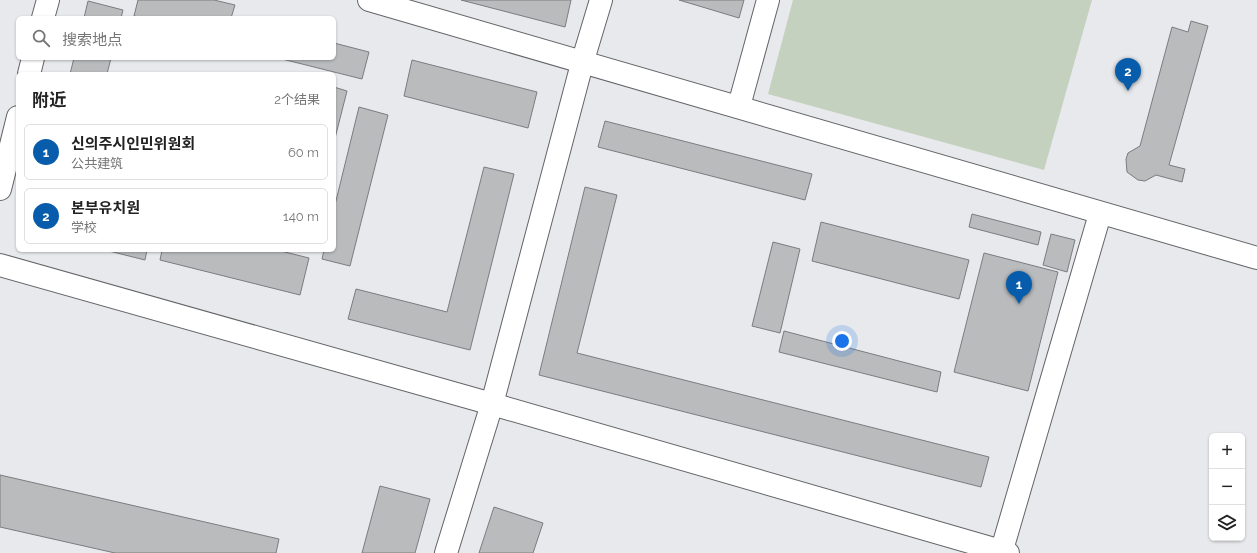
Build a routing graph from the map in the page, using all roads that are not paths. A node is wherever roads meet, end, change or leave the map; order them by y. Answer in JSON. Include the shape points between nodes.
{"nodes":[{"id":1,"x":48,"y":0,"type":"edge"},
{"id":2,"x":368,"y":0,"type":"edge"},
{"id":3,"x":601,"y":0,"type":"edge"},
{"id":4,"x":768,"y":0,"type":"edge"},
{"id":5,"x":44,"y":16,"type":"edge"},
{"id":6,"x":32,"y":60,"type":"edge"},
{"id":7,"x":583,"y":60,"type":"junction"},
{"id":8,"x":30,"y":72,"type":"edge"},
{"id":9,"x":739,"y":106,"type":"junction"},
{"id":10,"x":16,"y":126,"type":"edge"},
{"id":11,"x":0,"y":189,"type":"edge"},
{"id":12,"x":1100,"y":214,"type":"junction"},
{"id":13,"x":1257,"y":258,"type":"edge"},
{"id":14,"x":0,"y":265,"type":"edge"},
{"id":15,"x":492,"y":404,"type":"junction"},
{"id":16,"x":1003,"y":552,"type":"edge"},
{"id":17,"x":446,"y":553,"type":"edge"}],
"edges":[{"from":1,"to":5,"type":"street"},
{"from":2,"to":7,"type":"street"},
{"from":3,"to":7,"type":"street"},
{"from":4,"to":9,"type":"street"},
{"from":6,"to":8,"type":"street"},
{"from":7,"to":9,"type":"street"},
{"from":7,"to":15,"type":"street"},
{"from":9,"to":12,"type":"street"},
{"from":10,"to":11,"type":"street"},
{"from":12,"to":13,"type":"street"},
{"from":12,"to":16,"type":"street"},
{"from":14,"to":15,"type":"street"},
{"from":15,"to":16,"type":"street"},
{"from":15,"to":17,"type":"street"}]}
